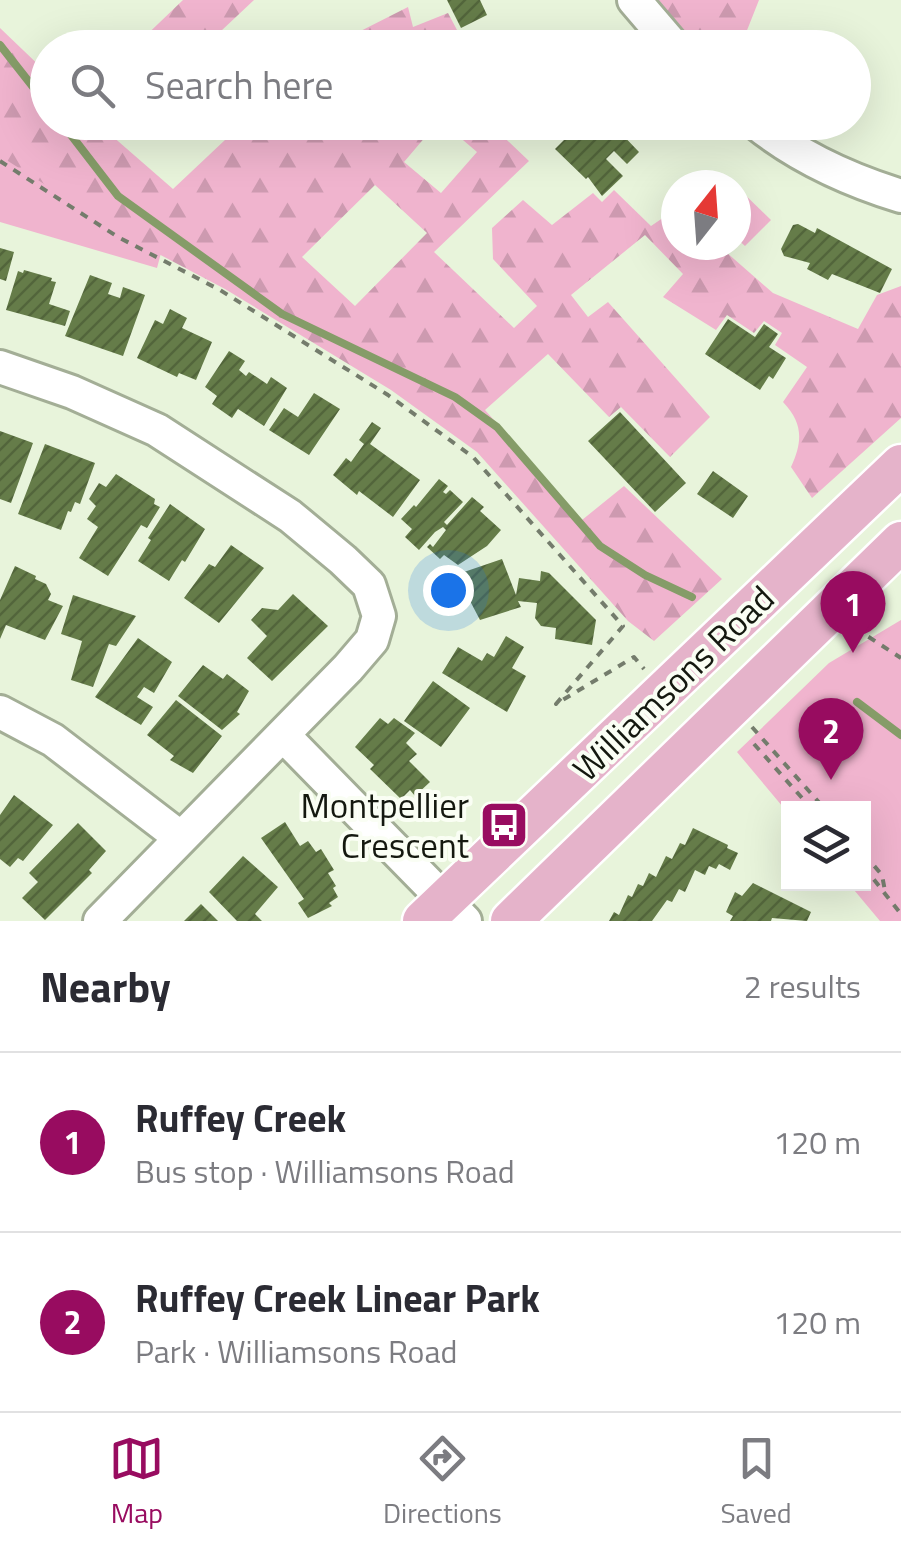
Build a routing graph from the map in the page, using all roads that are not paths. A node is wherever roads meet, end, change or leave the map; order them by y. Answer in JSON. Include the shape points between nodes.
{"nodes":[{"id":1,"x":634,"y":0,"type":"edge"},
{"id":2,"x":660,"y":30,"type":"edge"},
{"id":3,"x":776,"y":140,"type":"edge"},
{"id":4,"x":901,"y":196,"type":"edge"},
{"id":5,"x":0,"y":368,"type":"edge"},
{"id":6,"x":901,"y":465,"type":"edge"},
{"id":7,"x":901,"y":542,"type":"edge"},
{"id":8,"x":0,"y":712,"type":"edge"},
{"id":9,"x":284,"y":736,"type":"junction"},
{"id":10,"x":181,"y":838,"type":"junction"},
{"id":11,"x":444,"y":914,"type":"edge"},
{"id":12,"x":100,"y":921,"type":"edge"},
{"id":13,"x":511,"y":921,"type":"edge"}],
"edges":[{"from":1,"to":2,"type":"street"},
{"from":3,"to":4,"type":"street","via":[[855,182]]},
{"from":5,"to":9,"type":"street","via":[[157,430],[290,516],[369,585],[379,616],[372,640]]},
{"from":6,"to":11,"type":"main road","name":"Williamsons Road"},
{"from":7,"to":13,"type":"main road","name":"Williamsons Road"},
{"from":8,"to":10,"type":"street","via":[[53,740]]},
{"from":9,"to":10,"type":"street"},
{"from":9,"to":11,"type":"street"},
{"from":10,"to":12,"type":"street"}]}
